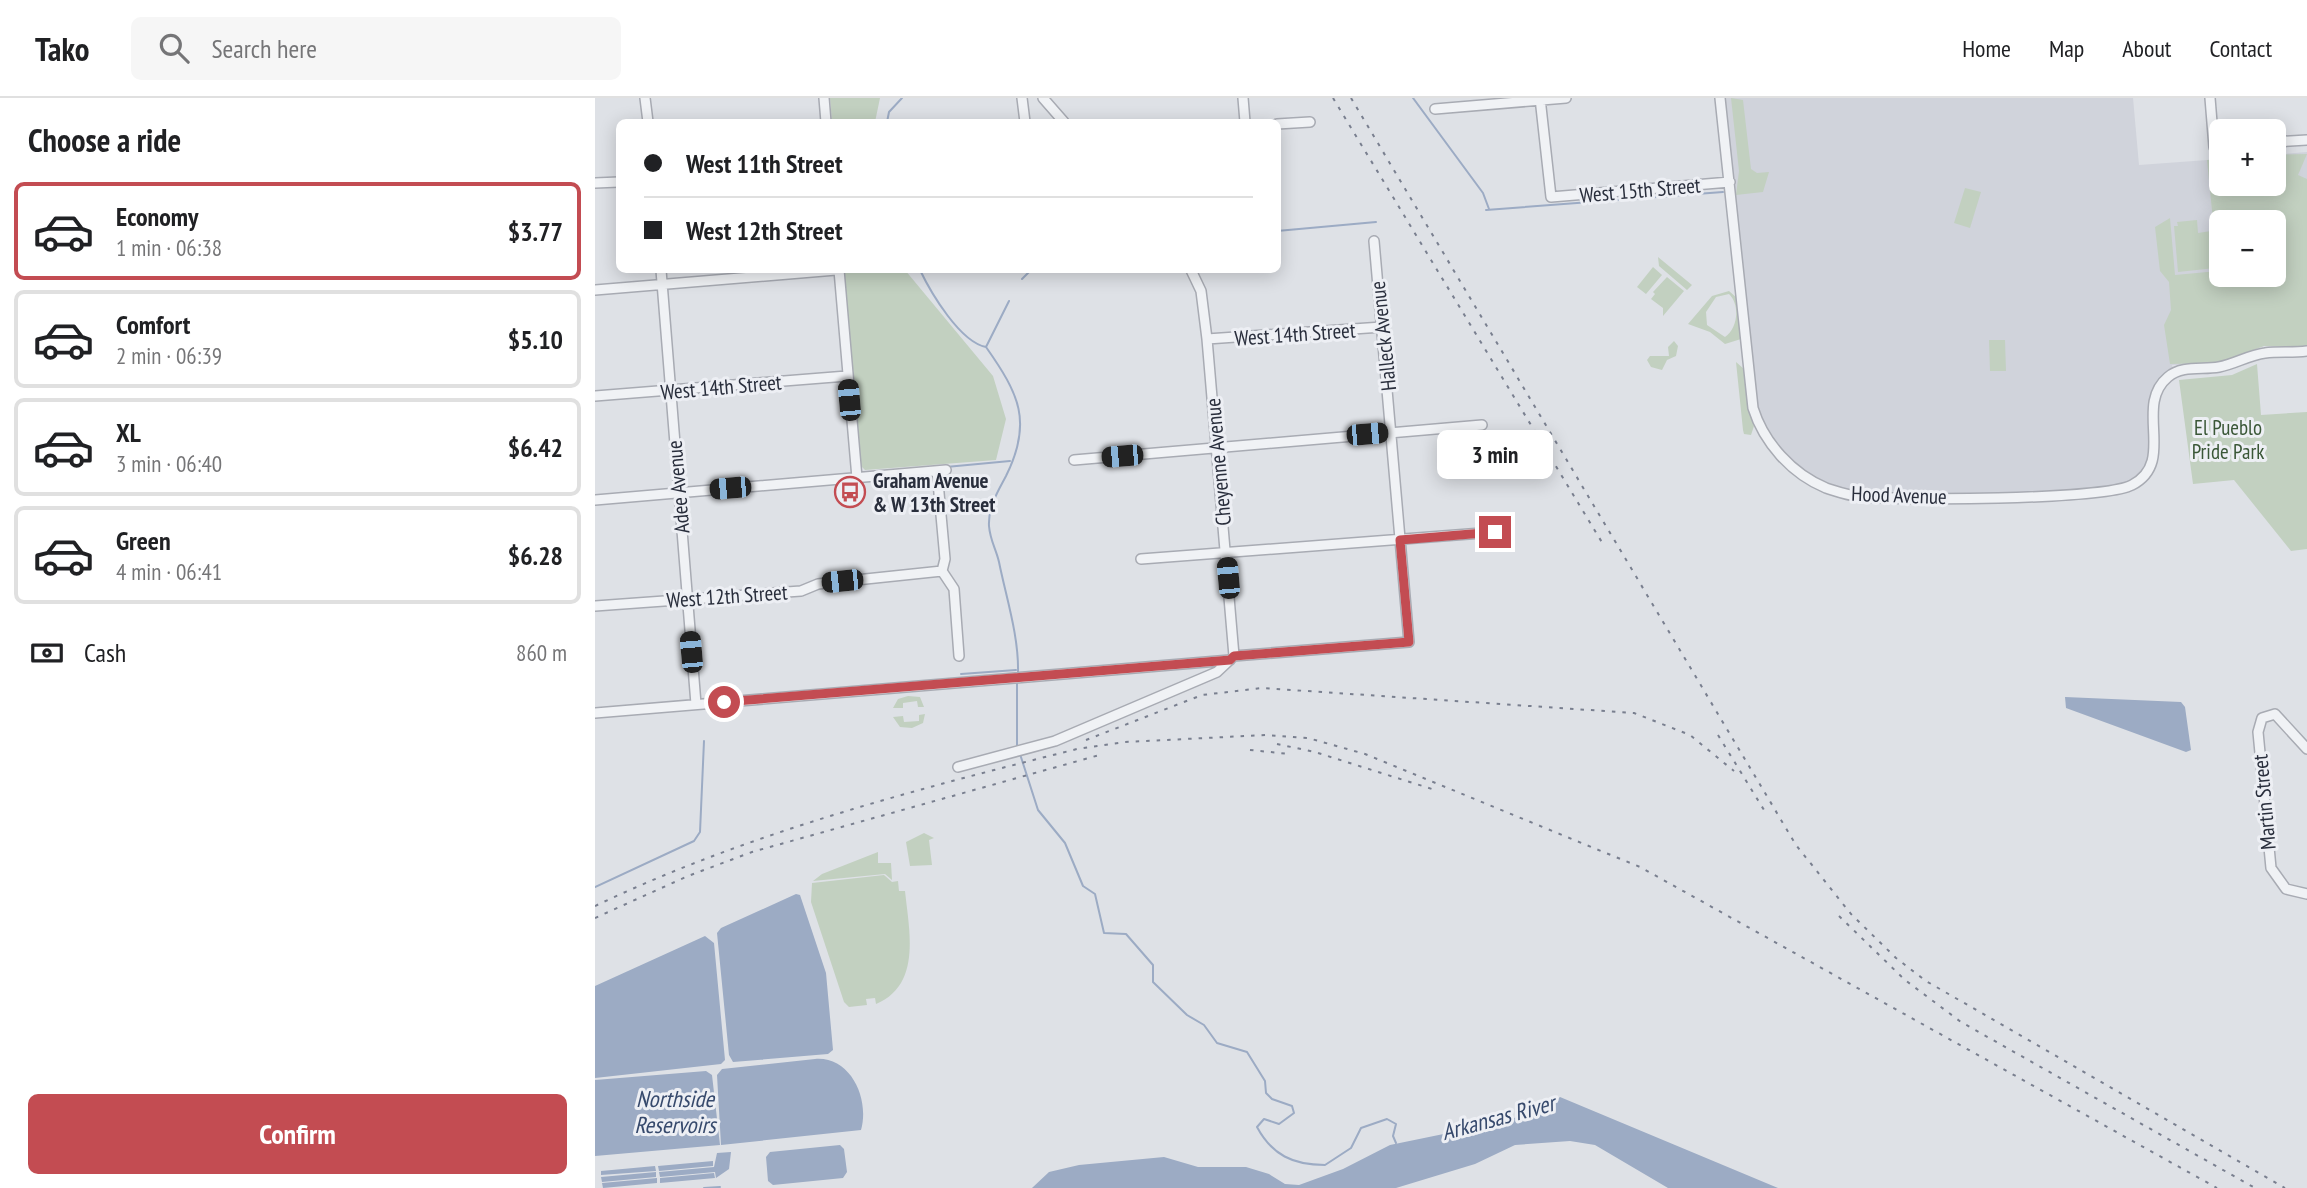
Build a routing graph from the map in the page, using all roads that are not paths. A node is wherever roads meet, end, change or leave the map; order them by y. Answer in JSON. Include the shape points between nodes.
{"nodes":[{"id":1,"x":645,"y":98,"type":"edge"},
{"id":2,"x":824,"y":98,"type":"edge"},
{"id":3,"x":1022,"y":98,"type":"edge"},
{"id":4,"x":1043,"y":98,"type":"edge"},
{"id":5,"x":1243,"y":98,"type":"edge"},
{"id":6,"x":1566,"y":98,"type":"edge"},
{"id":7,"x":1720,"y":98,"type":"edge"},
{"id":8,"x":2210,"y":98,"type":"edge"},
{"id":9,"x":1540,"y":99,"type":"edge"},
{"id":10,"x":1435,"y":109,"type":"dead end"},
{"id":11,"x":648,"y":119,"type":"edge"},
{"id":12,"x":826,"y":119,"type":"edge"},
{"id":13,"x":1025,"y":119,"type":"edge"},
{"id":14,"x":1061,"y":119,"type":"edge"},
{"id":15,"x":1245,"y":119,"type":"edge"},
{"id":16,"x":2213,"y":119,"type":"edge"},
{"id":17,"x":1310,"y":122,"type":"dead end"},
{"id":18,"x":1281,"y":124,"type":"edge"},
{"id":19,"x":2307,"y":140,"type":"edge"},
{"id":20,"x":2286,"y":141,"type":"edge"},
{"id":21,"x":616,"y":182,"type":"edge"},
{"id":22,"x":1730,"y":182,"type":"junction"},
{"id":23,"x":595,"y":183,"type":"edge"},
{"id":24,"x":1374,"y":240,"type":"dead end"},
{"id":25,"x":660,"y":273,"type":"edge"},
{"id":26,"x":804,"y":273,"type":"edge"},
{"id":27,"x":837,"y":273,"type":"edge"},
{"id":28,"x":1192,"y":273,"type":"edge"},
{"id":29,"x":662,"y":286,"type":"junction"},
{"id":30,"x":595,"y":290,"type":"edge"},
{"id":31,"x":1382,"y":327,"type":"junction"},
{"id":32,"x":1207,"y":339,"type":"junction"},
{"id":33,"x":2307,"y":351,"type":"edge"},
{"id":34,"x":847,"y":376,"type":"junction"},
{"id":35,"x":670,"y":392,"type":"junction"},
{"id":36,"x":595,"y":396,"type":"edge"},
{"id":37,"x":1482,"y":425,"type":"dead end"},
{"id":38,"x":1393,"y":432,"type":"junction"},
{"id":39,"x":1217,"y":447,"type":"junction"},
{"id":40,"x":1074,"y":460,"type":"dead end"},
{"id":41,"x":857,"y":478,"type":"junction"},
{"id":42,"x":679,"y":492,"type":"junction"},
{"id":43,"x":595,"y":500,"type":"edge"},
{"id":44,"x":1495,"y":532,"type":"dead end"},
{"id":45,"x":1400,"y":540,"type":"junction"},
{"id":46,"x":1226,"y":552,"type":"junction"},
{"id":47,"x":1141,"y":559,"type":"dead end"},
{"id":48,"x":942,"y":571,"type":"junction"},
{"id":49,"x":686,"y":599,"type":"junction"},
{"id":50,"x":595,"y":606,"type":"edge"},
{"id":51,"x":958,"y":656,"type":"dead end"},
{"id":52,"x":1232,"y":658,"type":"junction"},
{"id":53,"x":696,"y":704,"type":"junction"},
{"id":54,"x":595,"y":713,"type":"edge"},
{"id":55,"x":2307,"y":749,"type":"edge"},
{"id":56,"x":958,"y":767,"type":"dead end"},
{"id":57,"x":2307,"y":894,"type":"edge"}],
"edges":[{"from":1,"to":11,"type":"street"},
{"from":2,"to":12,"type":"street"},
{"from":3,"to":13,"type":"street"},
{"from":4,"to":14,"type":"street"},
{"from":5,"to":15,"type":"street"},
{"from":6,"to":9,"type":"street"},
{"from":7,"to":22,"type":"street","name":"Hood Avenue"},
{"from":8,"to":16,"type":"street"},
{"from":9,"to":10,"type":"street"},
{"from":9,"to":22,"type":"street","name":"West 15th Street","via":[[1550,196]]},
{"from":17,"to":18,"type":"street"},
{"from":19,"to":20,"type":"street"},
{"from":21,"to":23,"type":"street"},
{"from":22,"to":33,"type":"street","name":"Hood Avenue","via":[[1753,408],[1779,454],[1825,487],[1870,497],[2119,490],[2150,470],[2155,448],[2154,400],[2163,382],[2181,370],[2218,367],[2265,352]]},
{"from":24,"to":31,"type":"street","name":"Halleck Avenue"},
{"from":25,"to":29,"type":"street","name":"Adee Avenue"},
{"from":26,"to":29,"type":"street"},
{"from":27,"to":34,"type":"street"},
{"from":28,"to":32,"type":"street","name":"Cheyenne Avenue","via":[[1201,291]]},
{"from":29,"to":30,"type":"street"},
{"from":29,"to":35,"type":"street","name":"Adee Avenue"},
{"from":31,"to":32,"type":"street","name":"West 14th Street"},
{"from":31,"to":38,"type":"street","name":"Halleck Avenue"},
{"from":32,"to":39,"type":"street","name":"Cheyenne Avenue"},
{"from":34,"to":35,"type":"street","name":"West 14th Street"},
{"from":34,"to":41,"type":"street"},
{"from":35,"to":36,"type":"street","name":"West 14th Street"},
{"from":35,"to":42,"type":"street","name":"Adee Avenue"},
{"from":37,"to":38,"type":"street"},
{"from":38,"to":39,"type":"street"},
{"from":38,"to":45,"type":"street","name":"Halleck Avenue"},
{"from":39,"to":40,"type":"street"},
{"from":39,"to":46,"type":"street","name":"Cheyenne Avenue"},
{"from":41,"to":42,"type":"street"},
{"from":41,"to":48,"type":"street","via":[[941,471]]},
{"from":42,"to":43,"type":"street"},
{"from":42,"to":49,"type":"street","name":"Adee Avenue"},
{"from":44,"to":45,"type":"street"},
{"from":45,"to":46,"type":"street"},
{"from":45,"to":52,"type":"street","name":"Halleck Avenue","via":[[1409,642]]},
{"from":46,"to":47,"type":"street"},
{"from":46,"to":52,"type":"street","name":"Cheyenne Avenue"},
{"from":48,"to":49,"type":"street","name":"West 12th Street","via":[[818,584],[801,591]]},
{"from":48,"to":51,"type":"street","via":[[954,589]]},
{"from":49,"to":50,"type":"street","name":"West 12th Street"},
{"from":49,"to":53,"type":"street","name":"Adee Avenue"},
{"from":52,"to":53,"type":"street"},
{"from":52,"to":56,"type":"street","via":[[1217,672],[1055,741]]},
{"from":53,"to":54,"type":"street"},
{"from":55,"to":57,"type":"street","name":"Martin Street","via":[[2275,714],[2262,718],[2258,732],[2271,868],[2286,889]]}]}
